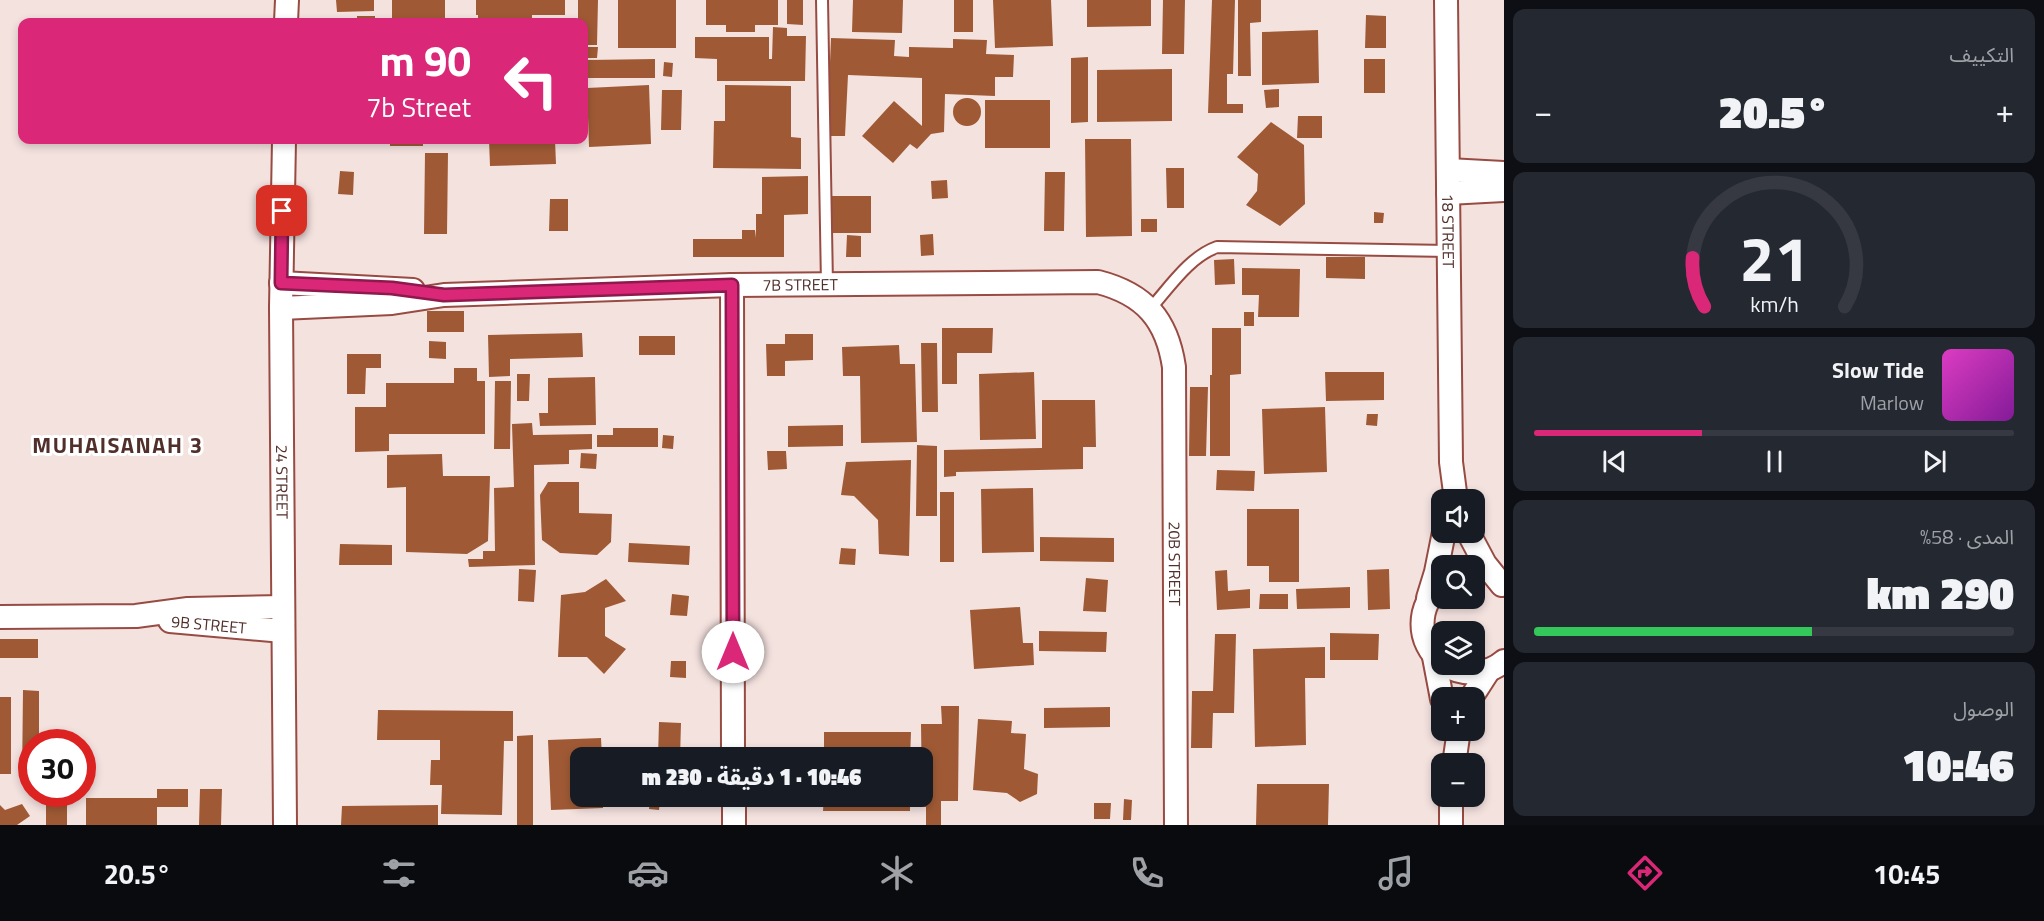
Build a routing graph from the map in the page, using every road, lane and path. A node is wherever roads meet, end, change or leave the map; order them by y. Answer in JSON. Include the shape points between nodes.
{"nodes":[{"id":1,"x":287,"y":0,"type":"edge"},
{"id":2,"x":822,"y":0,"type":"edge"},
{"id":3,"x":1446,"y":0,"type":"edge"},
{"id":4,"x":286,"y":18,"type":"edge"},
{"id":5,"x":284,"y":144,"type":"edge"},
{"id":6,"x":1448,"y":170,"type":"junction"},
{"id":7,"x":1504,"y":173,"type":"edge"},
{"id":8,"x":1504,"y":190,"type":"edge"},
{"id":9,"x":1448,"y":193,"type":"junction"},
{"id":10,"x":1449,"y":251,"type":"junction"},
{"id":11,"x":281,"y":283,"type":"junction"},
{"id":12,"x":732,"y":285,"type":"junction"},
{"id":13,"x":827,"y":285,"type":"junction"},
{"id":14,"x":444,"y":295,"type":"junction"},
{"id":15,"x":280,"y":308,"type":"junction"},
{"id":16,"x":1149,"y":309,"type":"junction"},
{"id":17,"x":1451,"y":462,"type":"junction"},
{"id":18,"x":1448,"y":489,"type":"edge"},
{"id":19,"x":1455,"y":489,"type":"edge"},
{"id":20,"x":1442,"y":543,"type":"edge"},
{"id":21,"x":1474,"y":543,"type":"edge"},
{"id":22,"x":1485,"y":576,"type":"edge"},
{"id":23,"x":1503,"y":586,"type":"edge"},
{"id":24,"x":1431,"y":596,"type":"edge"},
{"id":25,"x":1426,"y":603,"type":"junction"},
{"id":26,"x":283,"y":607,"type":"junction"},
{"id":27,"x":0,"y":616,"type":"edge"},
{"id":28,"x":135,"y":616,"type":"junction"},
{"id":29,"x":283,"y":631,"type":"junction"},
{"id":30,"x":1431,"y":652,"type":"edge"},
{"id":31,"x":1496,"y":665,"type":"edge"},
{"id":32,"x":1479,"y":687,"type":"edge"},
{"id":33,"x":734,"y":747,"type":"edge"},
{"id":34,"x":734,"y":807,"type":"edge"},
{"id":35,"x":1451,"y":807,"type":"edge"},
{"id":36,"x":285,"y":825,"type":"edge"},
{"id":37,"x":734,"y":825,"type":"edge"},
{"id":38,"x":1176,"y":825,"type":"edge"},
{"id":39,"x":1451,"y":825,"type":"edge"}],
"edges":[{"from":1,"to":4,"type":"street"},
{"from":2,"to":13,"type":"lane"},
{"from":3,"to":6,"type":"street","name":"18 STREET"},
{"from":5,"to":11,"type":"street","name":"24 STREET"},
{"from":6,"to":7,"type":"street"},
{"from":6,"to":9,"type":"street","name":"18 STREET"},
{"from":8,"to":9,"type":"street"},
{"from":9,"to":10,"type":"street","name":"18 STREET"},
{"from":10,"to":16,"type":"lane","via":[[1217,247],[1197,258]]},
{"from":10,"to":17,"type":"street","name":"18 STREET"},
{"from":11,"to":14,"type":"street","name":"7B STREET","via":[[392,288]]},
{"from":11,"to":15,"type":"street","name":"24 STREET"},
{"from":12,"to":13,"type":"street","name":"7B STREET"},
{"from":12,"to":14,"type":"street","name":"7B STREET"},
{"from":12,"to":33,"type":"street"},
{"from":13,"to":16,"type":"street","name":"7B STREET","via":[[1098,282],[1135,296]]},
{"from":14,"to":15,"type":"street","name":"7B STREET","via":[[392,303]]},
{"from":15,"to":26,"type":"street","name":"24 STREET"},
{"from":16,"to":38,"type":"street","name":"20B STREET","via":[[1171,346],[1174,367]]},
{"from":17,"to":18,"type":"street","name":"18 STREET"},
{"from":17,"to":19,"type":"street","name":"18 STREET"},
{"from":20,"to":25,"type":"street"},
{"from":21,"to":23,"type":"street"},
{"from":22,"to":23,"type":"street"},
{"from":24,"to":25,"type":"street"},
{"from":25,"to":30,"type":"street","via":[[1421,622]]},
{"from":26,"to":28,"type":"street","name":"9B STREET","via":[[188,609]]},
{"from":26,"to":29,"type":"street","name":"24 STREET"},
{"from":27,"to":28,"type":"street","name":"9B STREET"},
{"from":28,"to":29,"type":"street","name":"9B STREET"},
{"from":29,"to":36,"type":"street","name":"24 STREET"},
{"from":31,"to":32,"type":"street"},
{"from":34,"to":37,"type":"street"},
{"from":35,"to":39,"type":"street"}]}
